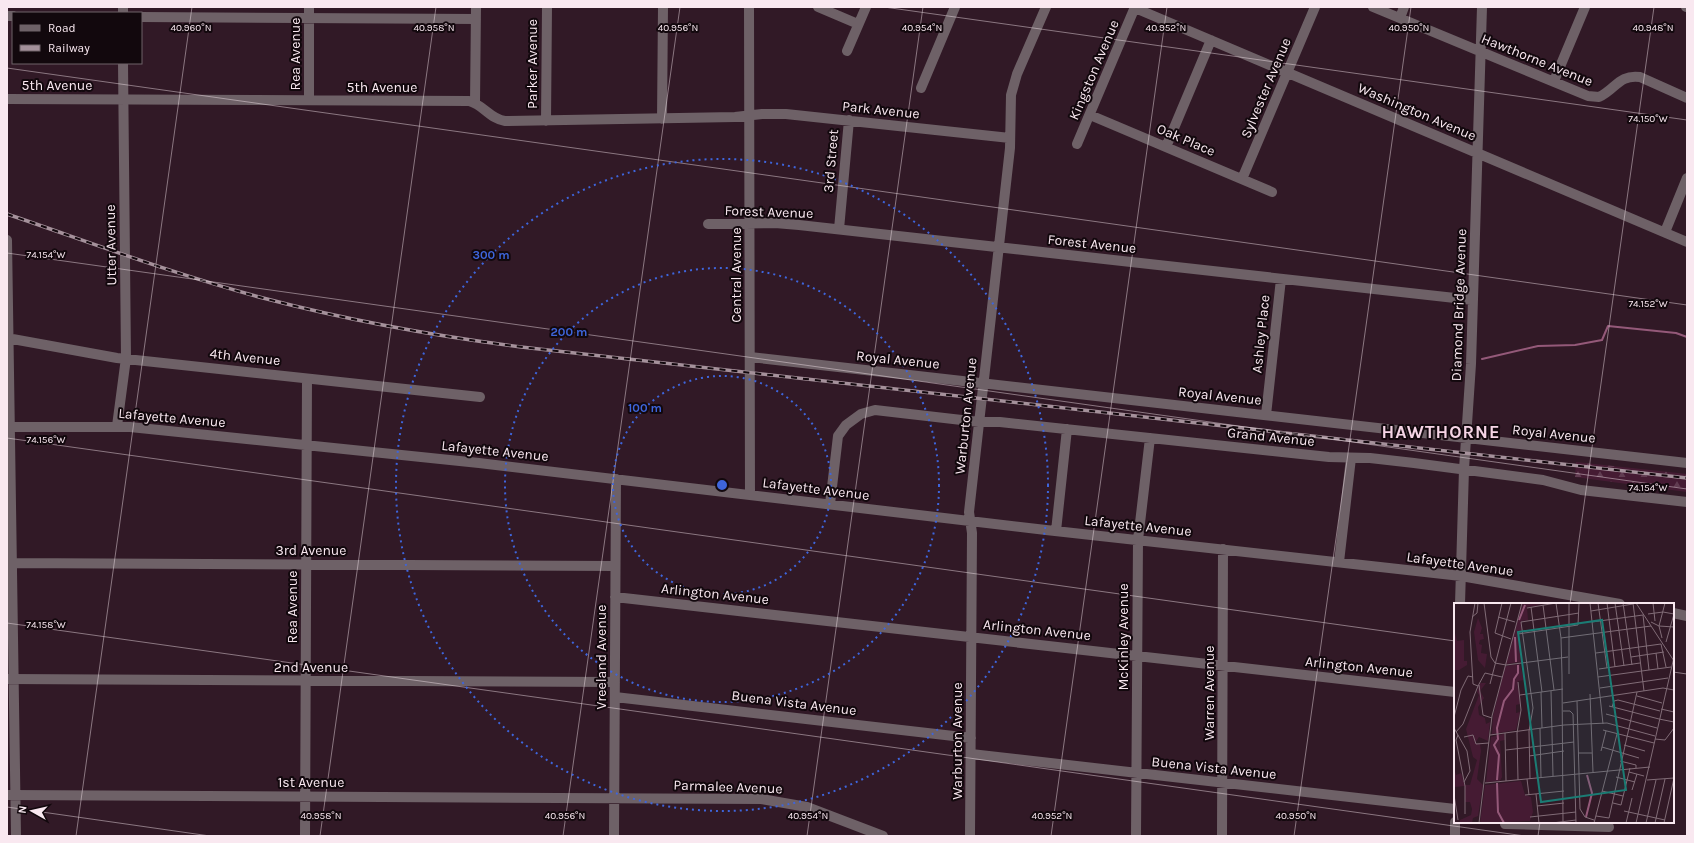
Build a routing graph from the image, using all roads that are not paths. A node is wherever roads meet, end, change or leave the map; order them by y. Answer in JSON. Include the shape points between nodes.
{"nodes":[{"id":1,"x":309,"y":7,"type":"edge"},
{"id":2,"x":476,"y":7,"type":"edge"},
{"id":3,"x":546,"y":7,"type":"edge"},
{"id":4,"x":663,"y":7,"type":"edge"},
{"id":5,"x":749,"y":7,"type":"edge"},
{"id":6,"x":818,"y":7,"type":"edge"},
{"id":7,"x":866,"y":7,"type":"edge"},
{"id":8,"x":955,"y":7,"type":"edge"},
{"id":9,"x":1046,"y":7,"type":"edge"},
{"id":10,"x":1135,"y":7,"type":"edge"},
{"id":11,"x":1315,"y":7,"type":"edge"},
{"id":12,"x":1373,"y":7,"type":"edge"},
{"id":13,"x":1404,"y":7,"type":"edge"},
{"id":14,"x":1482,"y":7,"type":"edge"},
{"id":15,"x":1585,"y":7,"type":"edge"},
{"id":16,"x":142,"y":17,"type":"edge"},
{"id":17,"x":309,"y":18,"type":"junction"},
{"id":18,"x":1400,"y":18,"type":"junction"},
{"id":19,"x":476,"y":19,"type":"junction"},
{"id":20,"x":858,"y":24,"type":"junction"},
{"id":21,"x":1212,"y":40,"type":"junction"},
{"id":22,"x":847,"y":51,"type":"dead end"},
{"id":23,"x":1481,"y":51,"type":"junction"},
{"id":24,"x":123,"y":64,"type":"edge"},
{"id":25,"x":1288,"y":72,"type":"junction"},
{"id":26,"x":1554,"y":81,"type":"junction"},
{"id":27,"x":921,"y":88,"type":"dead end"},
{"id":28,"x":1687,"y":98,"type":"edge"},
{"id":29,"x":7,"y":99,"type":"edge"},
{"id":30,"x":124,"y":100,"type":"junction"},
{"id":31,"x":309,"y":100,"type":"junction"},
{"id":32,"x":475,"y":102,"type":"junction"},
{"id":33,"x":749,"y":115,"type":"junction"},
{"id":34,"x":1090,"y":115,"type":"junction"},
{"id":35,"x":662,"y":119,"type":"junction"},
{"id":36,"x":849,"y":120,"type":"junction"},
{"id":37,"x":546,"y":121,"type":"junction"},
{"id":38,"x":1010,"y":138,"type":"junction"},
{"id":39,"x":1077,"y":144,"type":"dead end"},
{"id":40,"x":1166,"y":147,"type":"junction"},
{"id":41,"x":1478,"y":153,"type":"junction"},
{"id":42,"x":1687,"y":178,"type":"edge"},
{"id":43,"x":1242,"y":180,"type":"junction"},
{"id":44,"x":1272,"y":192,"type":"dead end"},
{"id":45,"x":708,"y":224,"type":"dead end"},
{"id":46,"x":750,"y":224,"type":"junction"},
{"id":47,"x":839,"y":229,"type":"junction"},
{"id":48,"x":1665,"y":232,"type":"junction"},
{"id":49,"x":7,"y":240,"type":"edge"},
{"id":50,"x":1687,"y":242,"type":"edge"},
{"id":51,"x":999,"y":247,"type":"junction"},
{"id":52,"x":1281,"y":279,"type":"junction"},
{"id":53,"x":1473,"y":300,"type":"junction"},
{"id":54,"x":8,"y":338,"type":"edge"},
{"id":55,"x":750,"y":357,"type":"junction"},
{"id":56,"x":126,"y":358,"type":"junction"},
{"id":57,"x":307,"y":379,"type":"junction"},
{"id":58,"x":983,"y":384,"type":"junction"},
{"id":59,"x":480,"y":397,"type":"dead end"},
{"id":60,"x":1266,"y":415,"type":"junction"},
{"id":61,"x":979,"y":422,"type":"junction"},
{"id":62,"x":117,"y":426,"type":"junction"},
{"id":63,"x":9,"y":427,"type":"edge"},
{"id":64,"x":1067,"y":429,"type":"junction"},
{"id":65,"x":1150,"y":438,"type":"junction"},
{"id":66,"x":1466,"y":438,"type":"junction"},
{"id":67,"x":307,"y":446,"type":"junction"},
{"id":68,"x":1351,"y":458,"type":"junction"},
{"id":69,"x":1687,"y":463,"type":"edge"},
{"id":70,"x":1464,"y":469,"type":"junction"},
{"id":71,"x":616,"y":479,"type":"junction"},
{"id":72,"x":750,"y":495,"type":"junction"},
{"id":73,"x":1687,"y":502,"type":"edge"},
{"id":74,"x":830,"y":504,"type":"junction"},
{"id":75,"x":970,"y":521,"type":"junction"},
{"id":76,"x":1056,"y":531,"type":"junction"},
{"id":77,"x":1138,"y":540,"type":"junction"},
{"id":78,"x":1224,"y":549,"type":"junction"},
{"id":79,"x":1340,"y":562,"type":"junction"},
{"id":80,"x":9,"y":563,"type":"edge"},
{"id":81,"x":306,"y":564,"type":"junction"},
{"id":82,"x":616,"y":566,"type":"junction"},
{"id":83,"x":1461,"y":576,"type":"junction"},
{"id":84,"x":615,"y":597,"type":"junction"},
{"id":85,"x":1460,"y":603,"type":"edge"},
{"id":86,"x":1613,"y":603,"type":"edge"},
{"id":87,"x":1674,"y":613,"type":"edge"},
{"id":88,"x":1687,"y":616,"type":"edge"},
{"id":89,"x":971,"y":637,"type":"junction"},
{"id":90,"x":1137,"y":656,"type":"junction"},
{"id":91,"x":1223,"y":666,"type":"junction"},
{"id":92,"x":10,"y":679,"type":"edge"},
{"id":93,"x":306,"y":680,"type":"junction"},
{"id":94,"x":615,"y":682,"type":"junction"},
{"id":95,"x":1454,"y":692,"type":"edge"},
{"id":96,"x":615,"y":696,"type":"junction"},
{"id":97,"x":971,"y":738,"type":"junction"},
{"id":98,"x":970,"y":754,"type":"junction"},
{"id":99,"x":1136,"y":773,"type":"junction"},
{"id":100,"x":1222,"y":782,"type":"junction"},
{"id":101,"x":11,"y":795,"type":"edge"},
{"id":102,"x":305,"y":796,"type":"junction"},
{"id":103,"x":615,"y":798,"type":"junction"},
{"id":104,"x":1454,"y":809,"type":"edge"},
{"id":105,"x":1455,"y":823,"type":"edge"},
{"id":106,"x":1505,"y":824,"type":"dead end"},
{"id":107,"x":1609,"y":828,"type":"edge"},
{"id":108,"x":16,"y":836,"type":"edge"},
{"id":109,"x":305,"y":836,"type":"edge"},
{"id":110,"x":614,"y":836,"type":"edge"},
{"id":111,"x":883,"y":836,"type":"edge"},
{"id":112,"x":970,"y":836,"type":"edge"},
{"id":113,"x":1136,"y":836,"type":"edge"},
{"id":114,"x":1222,"y":836,"type":"edge"},
{"id":115,"x":1455,"y":836,"type":"edge"}],
"edges":[{"from":1,"to":17,"type":"street","name":"Rea Avenue"},
{"from":2,"to":19,"type":"street"},
{"from":3,"to":37,"type":"street","name":"Parker Avenue"},
{"from":4,"to":35,"type":"street"},
{"from":5,"to":33,"type":"street","name":"Central Avenue"},
{"from":6,"to":20,"type":"street"},
{"from":7,"to":20,"type":"street"},
{"from":8,"to":27,"type":"street"},
{"from":9,"to":38,"type":"street","name":"Warburton Avenue","via":[[1017,74],[1011,95]]},
{"from":10,"to":21,"type":"street","name":"Washington Avenue"},
{"from":10,"to":34,"type":"street","name":"Kingston Avenue"},
{"from":11,"to":25,"type":"street","name":"Sylvester Avenue"},
{"from":12,"to":18,"type":"street","name":"Hawthorne Avenue"},
{"from":13,"to":18,"type":"street"},
{"from":14,"to":23,"type":"street","name":"Diamond Bridge Avenue"},
{"from":15,"to":26,"type":"street"},
{"from":16,"to":17,"type":"street"},
{"from":17,"to":19,"type":"street"},
{"from":17,"to":31,"type":"street","name":"Rea Avenue"},
{"from":18,"to":23,"type":"street","name":"Hawthorne Avenue"},
{"from":19,"to":32,"type":"street"},
{"from":20,"to":22,"type":"street"},
{"from":21,"to":25,"type":"street","name":"Washington Avenue"},
{"from":21,"to":40,"type":"street"},
{"from":23,"to":26,"type":"street","name":"Hawthorne Avenue"},
{"from":23,"to":41,"type":"street","name":"Diamond Bridge Avenue"},
{"from":24,"to":30,"type":"street","name":"Utter Avenue"},
{"from":25,"to":41,"type":"street","name":"Washington Avenue"},
{"from":25,"to":43,"type":"street","name":"Sylvester Avenue"},
{"from":26,"to":28,"type":"street","name":"Hawthorne Avenue","via":[[1594,98],[1603,95],[1628,76],[1634,76]]},
{"from":29,"to":30,"type":"street","name":"5th Avenue"},
{"from":30,"to":31,"type":"street","name":"5th Avenue"},
{"from":30,"to":56,"type":"street","name":"Utter Avenue"},
{"from":31,"to":32,"type":"street","name":"5th Avenue"},
{"from":32,"to":37,"type":"street","via":[[499,120]]},
{"from":33,"to":35,"type":"street","via":[[735,118]]},
{"from":33,"to":36,"type":"street","name":"Park Avenue","via":[[786,114]]},
{"from":33,"to":46,"type":"street","name":"Central Avenue"},
{"from":34,"to":39,"type":"street","name":"Kingston Avenue"},
{"from":34,"to":40,"type":"street","name":"Oak Place"},
{"from":35,"to":37,"type":"street"},
{"from":36,"to":38,"type":"street","name":"Park Avenue"},
{"from":36,"to":47,"type":"street","name":"3rd Street"},
{"from":38,"to":51,"type":"street","name":"Warburton Avenue"},
{"from":40,"to":43,"type":"street","name":"Oak Place"},
{"from":41,"to":48,"type":"street","name":"Washington Avenue"},
{"from":41,"to":53,"type":"street","name":"Diamond Bridge Avenue"},
{"from":42,"to":48,"type":"street"},
{"from":43,"to":44,"type":"street","name":"Oak Place"},
{"from":45,"to":46,"type":"street","name":"Forest Avenue"},
{"from":46,"to":47,"type":"street","name":"Forest Avenue","via":[[787,224]]},
{"from":46,"to":55,"type":"street","name":"Central Avenue"},
{"from":47,"to":51,"type":"street","name":"Forest Avenue"},
{"from":48,"to":50,"type":"street","name":"Washington Avenue"},
{"from":49,"to":54,"type":"street"},
{"from":51,"to":52,"type":"street","name":"Forest Avenue"},
{"from":51,"to":58,"type":"street","name":"Warburton Avenue"},
{"from":52,"to":53,"type":"street","name":"Forest Avenue"},
{"from":52,"to":60,"type":"street","name":"Ashley Place"},
{"from":53,"to":66,"type":"street","name":"Diamond Bridge Avenue"},
{"from":54,"to":56,"type":"street","name":"4th Avenue"},
{"from":54,"to":63,"type":"street"},
{"from":55,"to":58,"type":"street","name":"Royal Avenue"},
{"from":55,"to":72,"type":"street","name":"Central Avenue"},
{"from":56,"to":57,"type":"street","name":"4th Avenue"},
{"from":56,"to":62,"type":"street","name":"Utter Avenue"},
{"from":57,"to":59,"type":"street","name":"4th Avenue"},
{"from":57,"to":67,"type":"street","name":"Rea Avenue"},
{"from":58,"to":60,"type":"street","name":"Royal Avenue"},
{"from":58,"to":61,"type":"street","name":"Warburton Avenue"},
{"from":60,"to":66,"type":"street","name":"Royal Avenue"},
{"from":61,"to":64,"type":"street","name":"Grand Avenue"},
{"from":61,"to":74,"type":"street","name":"Grand Avenue","via":[[875,410],[866,412],[854,419],[838,436]]},
{"from":61,"to":75,"type":"street","name":"Warburton Avenue"},
{"from":62,"to":63,"type":"street","name":"Lafayette Avenue"},
{"from":62,"to":67,"type":"street","name":"Lafayette Avenue"},
{"from":63,"to":80,"type":"street"},
{"from":64,"to":65,"type":"street","name":"Grand Avenue"},
{"from":64,"to":76,"type":"street"},
{"from":65,"to":68,"type":"street","name":"Grand Avenue","via":[[1329,458]]},
{"from":65,"to":77,"type":"street","name":"McKinley Avenue"},
{"from":66,"to":69,"type":"street","name":"Royal Avenue"},
{"from":66,"to":70,"type":"street","name":"Diamond Bridge Avenue"},
{"from":67,"to":71,"type":"street","name":"Lafayette Avenue"},
{"from":67,"to":81,"type":"street","name":"Rea Avenue"},
{"from":68,"to":70,"type":"street","name":"Grand Avenue"},
{"from":68,"to":79,"type":"street"},
{"from":70,"to":73,"type":"street","name":"Grand Avenue","via":[[1543,480],[1582,490]]},
{"from":70,"to":83,"type":"street","name":"Diamond Bridge Avenue"},
{"from":71,"to":72,"type":"street","name":"Lafayette Avenue"},
{"from":71,"to":82,"type":"street","name":"Vreeland Avenue"},
{"from":72,"to":74,"type":"street","name":"Lafayette Avenue"},
{"from":74,"to":75,"type":"street","name":"Lafayette Avenue"},
{"from":75,"to":76,"type":"street","name":"Lafayette Avenue"},
{"from":75,"to":89,"type":"street","name":"Warburton Avenue"},
{"from":76,"to":77,"type":"street","name":"Lafayette Avenue"},
{"from":77,"to":78,"type":"street","name":"Lafayette Avenue"},
{"from":77,"to":90,"type":"street","name":"McKinley Avenue"},
{"from":78,"to":79,"type":"street","name":"Lafayette Avenue"},
{"from":78,"to":91,"type":"street","name":"Warren Avenue"},
{"from":79,"to":83,"type":"street","name":"Lafayette Avenue"},
{"from":80,"to":81,"type":"street","name":"3rd Avenue"},
{"from":80,"to":92,"type":"street"},
{"from":81,"to":82,"type":"street","name":"3rd Avenue"},
{"from":81,"to":93,"type":"street","name":"Rea Avenue"},
{"from":82,"to":84,"type":"street","name":"Vreeland Avenue"},
{"from":83,"to":85,"type":"street","name":"Diamond Bridge Avenue"},
{"from":83,"to":86,"type":"street","name":"Lafayette Avenue"},
{"from":84,"to":89,"type":"street","name":"Arlington Avenue"},
{"from":84,"to":94,"type":"street","name":"Vreeland Avenue"},
{"from":87,"to":88,"type":"street"},
{"from":89,"to":90,"type":"street","name":"Arlington Avenue"},
{"from":89,"to":97,"type":"street","name":"Warburton Avenue"},
{"from":90,"to":91,"type":"street","name":"Arlington Avenue"},
{"from":90,"to":99,"type":"street","name":"McKinley Avenue"},
{"from":91,"to":95,"type":"street","name":"Arlington Avenue"},
{"from":91,"to":100,"type":"street","name":"Warren Avenue"},
{"from":92,"to":93,"type":"street","name":"2nd Avenue"},
{"from":92,"to":101,"type":"street"},
{"from":93,"to":94,"type":"street","name":"2nd Avenue"},
{"from":93,"to":102,"type":"street","name":"Rea Avenue"},
{"from":94,"to":96,"type":"street","name":"Vreeland Avenue"},
{"from":96,"to":97,"type":"street","name":"Buena Vista Avenue"},
{"from":96,"to":103,"type":"street","name":"Vreeland Avenue"},
{"from":97,"to":98,"type":"street","name":"Warburton Avenue"},
{"from":98,"to":99,"type":"street","name":"Buena Vista Avenue"},
{"from":98,"to":112,"type":"street","name":"Warburton Avenue"},
{"from":99,"to":100,"type":"street","name":"Buena Vista Avenue"},
{"from":99,"to":113,"type":"street","name":"McKinley Avenue"},
{"from":100,"to":104,"type":"street","name":"Buena Vista Avenue"},
{"from":100,"to":114,"type":"street","name":"Warren Avenue"},
{"from":101,"to":102,"type":"street","name":"1st Avenue"},
{"from":101,"to":108,"type":"street"},
{"from":102,"to":103,"type":"street","name":"1st Avenue"},
{"from":102,"to":109,"type":"street","name":"Rea Avenue"},
{"from":103,"to":110,"type":"street","name":"Vreeland Avenue"},
{"from":103,"to":111,"type":"street","name":"Parmalee Avenue","via":[[776,801],[814,810]]},
{"from":105,"to":115,"type":"street"},
{"from":106,"to":107,"type":"street"}]}
